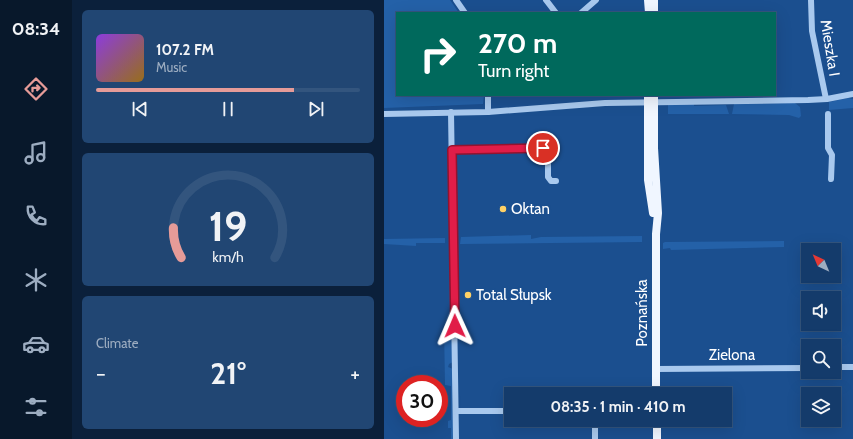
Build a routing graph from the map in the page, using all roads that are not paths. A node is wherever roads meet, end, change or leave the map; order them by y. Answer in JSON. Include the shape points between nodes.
{"nodes":[{"id":1,"x":456,"y":0,"type":"edge"},
{"id":2,"x":546,"y":0,"type":"edge"},
{"id":3,"x":596,"y":0,"type":"edge"},
{"id":4,"x":648,"y":0,"type":"edge"},
{"id":5,"x":654,"y":0,"type":"edge"},
{"id":6,"x":811,"y":0,"type":"edge"},
{"id":7,"x":464,"y":12,"type":"edge"},
{"id":8,"x":555,"y":12,"type":"edge"},
{"id":9,"x":582,"y":12,"type":"edge"},
{"id":10,"x":648,"y":12,"type":"edge"},
{"id":11,"x":654,"y":12,"type":"edge"},
{"id":12,"x":853,"y":94,"type":"edge"},
{"id":13,"x":488,"y":96,"type":"edge"},
{"id":14,"x":651,"y":98,"type":"edge"},
{"id":15,"x":826,"y":99,"type":"junction"},
{"id":16,"x":451,"y":112,"type":"junction"},
{"id":17,"x":488,"y":112,"type":"junction"},
{"id":18,"x":384,"y":114,"type":"edge"},
{"id":19,"x":828,"y":114,"type":"dead end"},
{"id":20,"x":452,"y":150,"type":"junction"},
{"id":21,"x":831,"y":179,"type":"dead end"},
{"id":22,"x":556,"y":181,"type":"dead end"},
{"id":23,"x":841,"y":367,"type":"edge"},
{"id":24,"x":853,"y":367,"type":"edge"},
{"id":25,"x":801,"y":368,"type":"edge"},
{"id":26,"x":656,"y":369,"type":"junction"},
{"id":27,"x":656,"y":387,"type":"edge"},
{"id":28,"x":456,"y":411,"type":"junction"},
{"id":29,"x":504,"y":411,"type":"edge"},
{"id":30,"x":595,"y":427,"type":"edge"},
{"id":31,"x":657,"y":427,"type":"edge"},
{"id":32,"x":456,"y":439,"type":"edge"},
{"id":33,"x":595,"y":439,"type":"edge"},
{"id":34,"x":657,"y":439,"type":"edge"}],
"edges":[{"from":1,"to":7,"type":"street"},
{"from":2,"to":8,"type":"street"},
{"from":3,"to":9,"type":"street"},
{"from":4,"to":10,"type":"main road"},
{"from":5,"to":11,"type":"main road"},
{"from":6,"to":15,"type":"street","name":"Mieszka I","via":[[812,31]]},
{"from":12,"to":15,"type":"street"},
{"from":13,"to":17,"type":"street"},
{"from":14,"to":15,"type":"street"},
{"from":14,"to":17,"type":"street"},
{"from":14,"to":26,"type":"main road","name":"Poznańska","via":[[658,213]]},
{"from":16,"to":17,"type":"street"},
{"from":16,"to":18,"type":"street"},
{"from":16,"to":20,"type":"street"},
{"from":19,"to":21,"type":"street","via":[[828,148],[832,156]]},
{"from":20,"to":22,"type":"street","via":[[544,148],[548,151],[548,177]]},
{"from":20,"to":28,"type":"street"},
{"from":23,"to":24,"type":"street"},
{"from":25,"to":26,"type":"street","name":"Zielona"},
{"from":26,"to":27,"type":"main road","name":"Poznańska"},
{"from":28,"to":29,"type":"street"},
{"from":28,"to":32,"type":"street"},
{"from":30,"to":33,"type":"street"},
{"from":31,"to":34,"type":"main road"}]}
